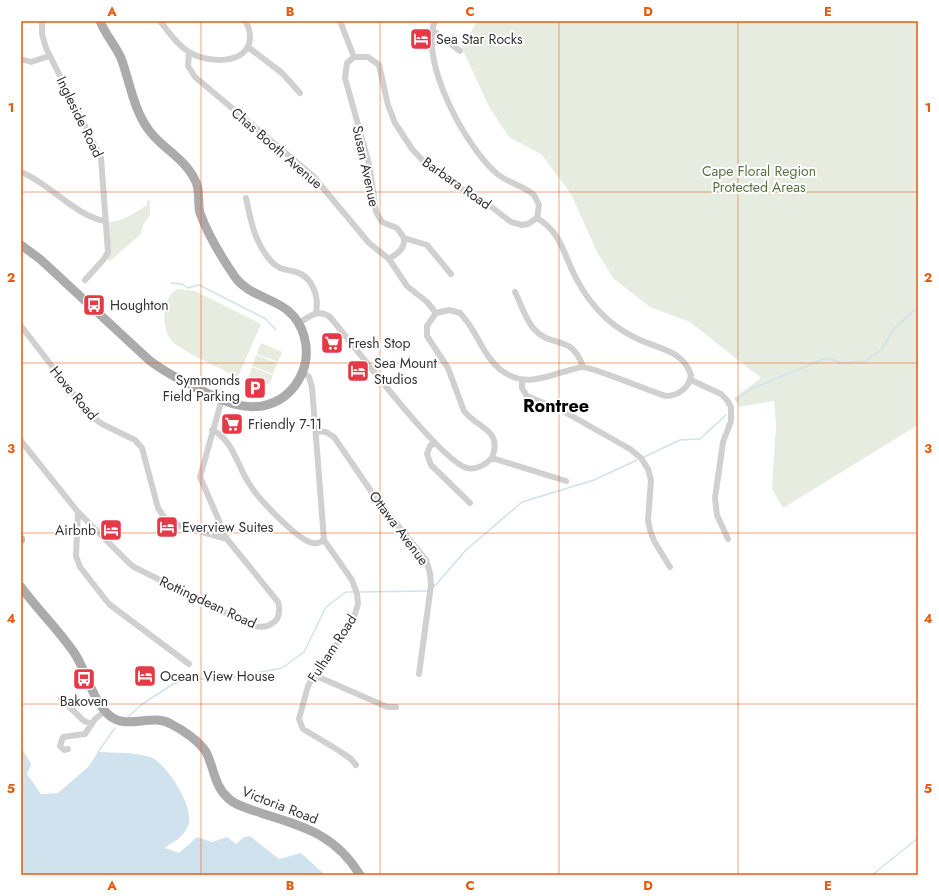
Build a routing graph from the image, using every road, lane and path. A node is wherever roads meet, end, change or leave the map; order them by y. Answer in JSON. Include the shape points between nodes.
{"nodes":[{"id":1,"x":42,"y":21,"type":"edge"},
{"id":2,"x":100,"y":21,"type":"edge"},
{"id":3,"x":160,"y":21,"type":"edge"},
{"id":4,"x":245,"y":21,"type":"edge"},
{"id":5,"x":340,"y":21,"type":"edge"},
{"id":6,"x":436,"y":21,"type":"edge"},
{"id":7,"x":432,"y":30,"type":"junction"},
{"id":8,"x":248,"y":47,"type":"junction"},
{"id":9,"x":460,"y":51,"type":"dead end"},
{"id":10,"x":189,"y":53,"type":"junction"},
{"id":11,"x":49,"y":56,"type":"junction"},
{"id":12,"x":354,"y":57,"type":"junction"},
{"id":13,"x":21,"y":60,"type":"edge"},
{"id":14,"x":300,"y":93,"type":"dead end"},
{"id":15,"x":21,"y":172,"type":"edge"},
{"id":16,"x":246,"y":198,"type":"dead end"},
{"id":17,"x":537,"y":218,"type":"junction"},
{"id":18,"x":105,"y":221,"type":"junction"},
{"id":19,"x":404,"y":238,"type":"junction"},
{"id":20,"x":21,"y":244,"type":"edge"},
{"id":21,"x":389,"y":259,"type":"junction"},
{"id":22,"x":451,"y":274,"type":"dead end"},
{"id":23,"x":85,"y":280,"type":"dead end"},
{"id":24,"x":515,"y":292,"type":"dead end"},
{"id":25,"x":316,"y":312,"type":"junction"},
{"id":26,"x":436,"y":313,"type":"junction"},
{"id":27,"x":299,"y":323,"type":"junction"},
{"id":28,"x":21,"y":326,"type":"edge"},
{"id":29,"x":583,"y":367,"type":"junction"},
{"id":30,"x":303,"y":372,"type":"junction"},
{"id":31,"x":522,"y":380,"type":"junction"},
{"id":32,"x":691,"y":380,"type":"junction"},
{"id":33,"x":222,"y":399,"type":"junction"},
{"id":34,"x":212,"y":430,"type":"junction"},
{"id":35,"x":316,"y":431,"type":"junction"},
{"id":36,"x":21,"y":441,"type":"edge"},
{"id":37,"x":434,"y":443,"type":"junction"},
{"id":38,"x":492,"y":458,"type":"junction"},
{"id":39,"x":566,"y":481,"type":"dead end"},
{"id":40,"x":470,"y":503,"type":"dead end"},
{"id":41,"x":78,"y":512,"type":"junction"},
{"id":42,"x":227,"y":539,"type":"junction"},
{"id":43,"x":728,"y":539,"type":"dead end"},
{"id":44,"x":324,"y":540,"type":"junction"},
{"id":45,"x":670,"y":567,"type":"dead end"},
{"id":46,"x":21,"y":587,"type":"edge"},
{"id":47,"x":189,"y":664,"type":"dead end"},
{"id":48,"x":419,"y":674,"type":"dead end"},
{"id":49,"x":314,"y":675,"type":"junction"},
{"id":50,"x":61,"y":700,"type":"dead end"},
{"id":51,"x":396,"y":707,"type":"dead end"},
{"id":52,"x":105,"y":711,"type":"junction"},
{"id":53,"x":92,"y":724,"type":"junction"},
{"id":54,"x":68,"y":749,"type":"dead end"},
{"id":55,"x":356,"y":765,"type":"dead end"},
{"id":56,"x":360,"y":875,"type":"edge"}],
"edges":[{"from":1,"to":11,"type":"street","name":"Ingleside Road","via":[[43,39]]},
{"from":2,"to":27,"type":"main road","via":[[120,58],[143,122],[156,139],[185,165],[196,181],[200,212],[232,272],[242,284],[287,309]]},
{"from":3,"to":10,"type":"street"},
{"from":4,"to":8,"type":"street","via":[[250,32]]},
{"from":5,"to":12,"type":"street"},
{"from":6,"to":7,"type":"street"},
{"from":7,"to":9,"type":"street"},
{"from":7,"to":17,"type":"street","via":[[431,43],[436,65],[458,123],[494,172],[534,195],[539,205]]},
{"from":8,"to":10,"type":"street","via":[[235,57],[219,60]]},
{"from":8,"to":14,"type":"street","via":[[282,73]]},
{"from":10,"to":21,"type":"street","name":"Chas Booth Avenue","via":[[188,66],[195,77],[313,176],[369,243]]},
{"from":11,"to":13,"type":"street","via":[[31,62]]},
{"from":11,"to":18,"type":"street","name":"Ingleside Road","via":[[101,158]]},
{"from":12,"to":17,"type":"street","name":"Barbara Road","via":[[368,57],[379,65],[395,123],[412,149],[427,165],[511,222],[528,224]]},
{"from":12,"to":19,"type":"street","name":"Susan Avenue","via":[[348,63],[345,78],[369,164],[376,212],[382,222],[397,228]]},
{"from":15,"to":18,"type":"street","via":[[36,179],[92,218]]},
{"from":16,"to":25,"type":"street","via":[[256,239],[263,251],[278,268],[297,272],[309,280],[318,301]]},
{"from":17,"to":32,"type":"street","via":[[549,226],[557,236],[575,278],[597,309],[615,325],[638,339],[679,356],[690,370]]},
{"from":18,"to":23,"type":"street","name":"Ingleside Road","via":[[106,256]]},
{"from":19,"to":21,"type":"street","via":[[404,247]]},
{"from":19,"to":22,"type":"street","via":[[427,245]]},
{"from":20,"to":33,"type":"main road","via":[[149,360]]},
{"from":21,"to":26,"type":"street","name":"Chas Booth Avenue","via":[[406,286],[427,302]]},
{"from":24,"to":29,"type":"street","via":[[534,328],[544,336],[574,349]]},
{"from":25,"to":27,"type":"street"},
{"from":25,"to":37,"type":"street","via":[[330,317]]},
{"from":26,"to":31,"type":"street","via":[[453,310],[460,313],[492,361],[505,372]]},
{"from":26,"to":38,"type":"street","via":[[427,326],[428,340],[448,368],[464,411],[492,435],[495,445]]},
{"from":27,"to":30,"type":"main road","via":[[306,345]]},
{"from":28,"to":42,"type":"street","name":"Hove Road","via":[[90,415],[102,424],[135,440],[142,448],[158,508],[164,517],[174,524]]},
{"from":29,"to":31,"type":"street","via":[[544,378]]},
{"from":29,"to":32,"type":"street","via":[[666,396],[685,388]]},
{"from":30,"to":33,"type":"main road","via":[[290,391],[272,403],[247,407]]},
{"from":30,"to":35,"type":"street","via":[[309,376],[312,387]]},
{"from":31,"to":45,"type":"street","via":[[522,388],[527,396],[563,411],[630,449],[641,458],[651,480],[648,514],[650,530]]},
{"from":32,"to":43,"type":"street","via":[[721,394],[731,407],[731,421],[723,442],[715,498],[717,515]]},
{"from":33,"to":34,"type":"street","name":"Rottingdean Road"},
{"from":34,"to":42,"type":"street","name":"Rottingdean Road","via":[[200,477]]},
{"from":34,"to":44,"type":"street","via":[[221,435],[226,442],[254,492],[296,534],[312,543],[317,544]]},
{"from":35,"to":44,"type":"street"},
{"from":35,"to":48,"type":"street","name":"Ottawa Avenue","via":[[326,432],[334,437],[375,497],[426,560],[431,579]]},
{"from":36,"to":41,"type":"street","name":"Rottingdean Road"},
{"from":37,"to":38,"type":"street","via":[[466,468],[479,467]]},
{"from":37,"to":40,"type":"street","via":[[427,454],[431,465]]},
{"from":38,"to":39,"type":"street"},
{"from":41,"to":42,"type":"street","name":"Rottingdean Road","via":[[134,568],[248,624],[268,626],[278,615],[278,602]]},
{"from":41,"to":47,"type":"street","via":[[76,556],[80,567],[109,604]]},
{"from":44,"to":49,"type":"street","name":"Fulham Road","via":[[352,580],[358,604],[352,624]]},
{"from":46,"to":52,"type":"main road","via":[[73,651]]},
{"from":49,"to":51,"type":"street","via":[[387,707]]},
{"from":49,"to":55,"type":"street","name":"Fulham Road","via":[[301,706],[301,726],[345,754]]},
{"from":50,"to":53,"type":"street","via":[[87,724]]},
{"from":52,"to":53,"type":"street"},
{"from":52,"to":56,"type":"main road","name":"Victoria Road","via":[[120,721],[156,719],[172,724],[202,747],[217,784],[228,799],[318,834],[340,849]]},
{"from":53,"to":54,"type":"street","via":[[85,734],[63,737],[60,746],[64,750]]}]}
